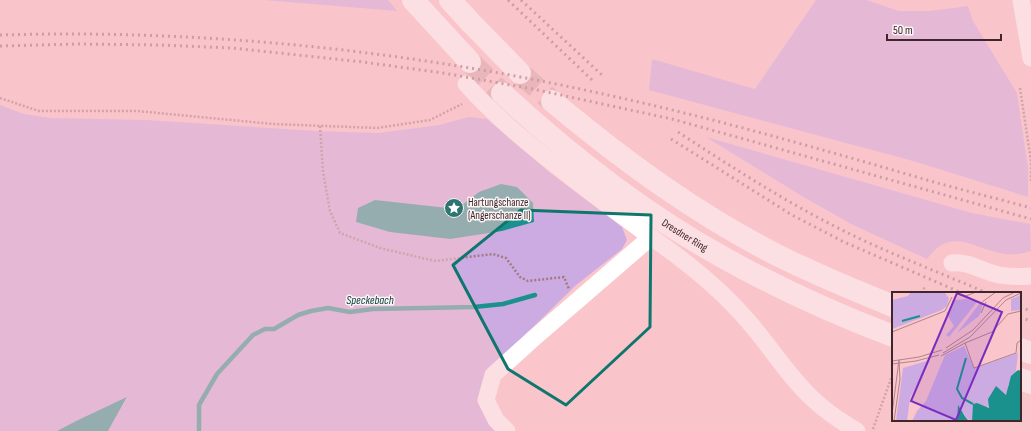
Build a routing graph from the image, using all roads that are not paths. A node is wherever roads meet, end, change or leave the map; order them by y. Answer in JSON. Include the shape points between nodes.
{"nodes":[{"id":1,"x":413,"y":0,"type":"edge"},
{"id":2,"x":450,"y":0,"type":"edge"},
{"id":3,"x":1022,"y":0,"type":"edge"},
{"id":4,"x":1031,"y":58,"type":"edge"},
{"id":5,"x":470,"y":62,"type":"tunnel mouth"},
{"id":6,"x":520,"y":73,"type":"tunnel mouth"},
{"id":7,"x":466,"y":84,"type":"dead end"},
{"id":8,"x":502,"y":94,"type":"tunnel mouth"},
{"id":9,"x":552,"y":101,"type":"tunnel mouth"},
{"id":10,"x":651,"y":237,"type":"junction"},
{"id":11,"x":952,"y":263,"type":"dead end"},
{"id":12,"x":1031,"y":276,"type":"edge"},
{"id":13,"x":892,"y":306,"type":"edge"},
{"id":14,"x":892,"y":336,"type":"edge"},
{"id":15,"x":1021,"y":349,"type":"edge"},
{"id":16,"x":1031,"y":353,"type":"edge"},
{"id":17,"x":1021,"y":379,"type":"edge"},
{"id":18,"x":1031,"y":383,"type":"edge"},
{"id":19,"x":506,"y":431,"type":"edge"},
{"id":20,"x":857,"y":431,"type":"edge"}],
"edges":[{"from":1,"to":5,"type":"main road"},
{"from":2,"to":6,"type":"main road"},
{"from":3,"to":4,"type":"street"},
{"from":7,"to":10,"type":"street","via":[[479,100],[528,143],[578,184]]},
{"from":8,"to":14,"type":"main road","name":"Dresdner Ring","via":[[581,161],[648,211],[687,236],[773,284]]},
{"from":9,"to":13,"type":"main road","via":[[633,166],[712,218],[784,258]]},
{"from":10,"to":19,"type":"street","via":[[493,375],[486,400],[496,420]]},
{"from":10,"to":20,"type":"street","via":[[717,288],[814,400],[839,421]]},
{"from":11,"to":12,"type":"street","via":[[960,262],[998,275]]},
{"from":15,"to":16,"type":"main road"},
{"from":17,"to":18,"type":"main road"}]}
